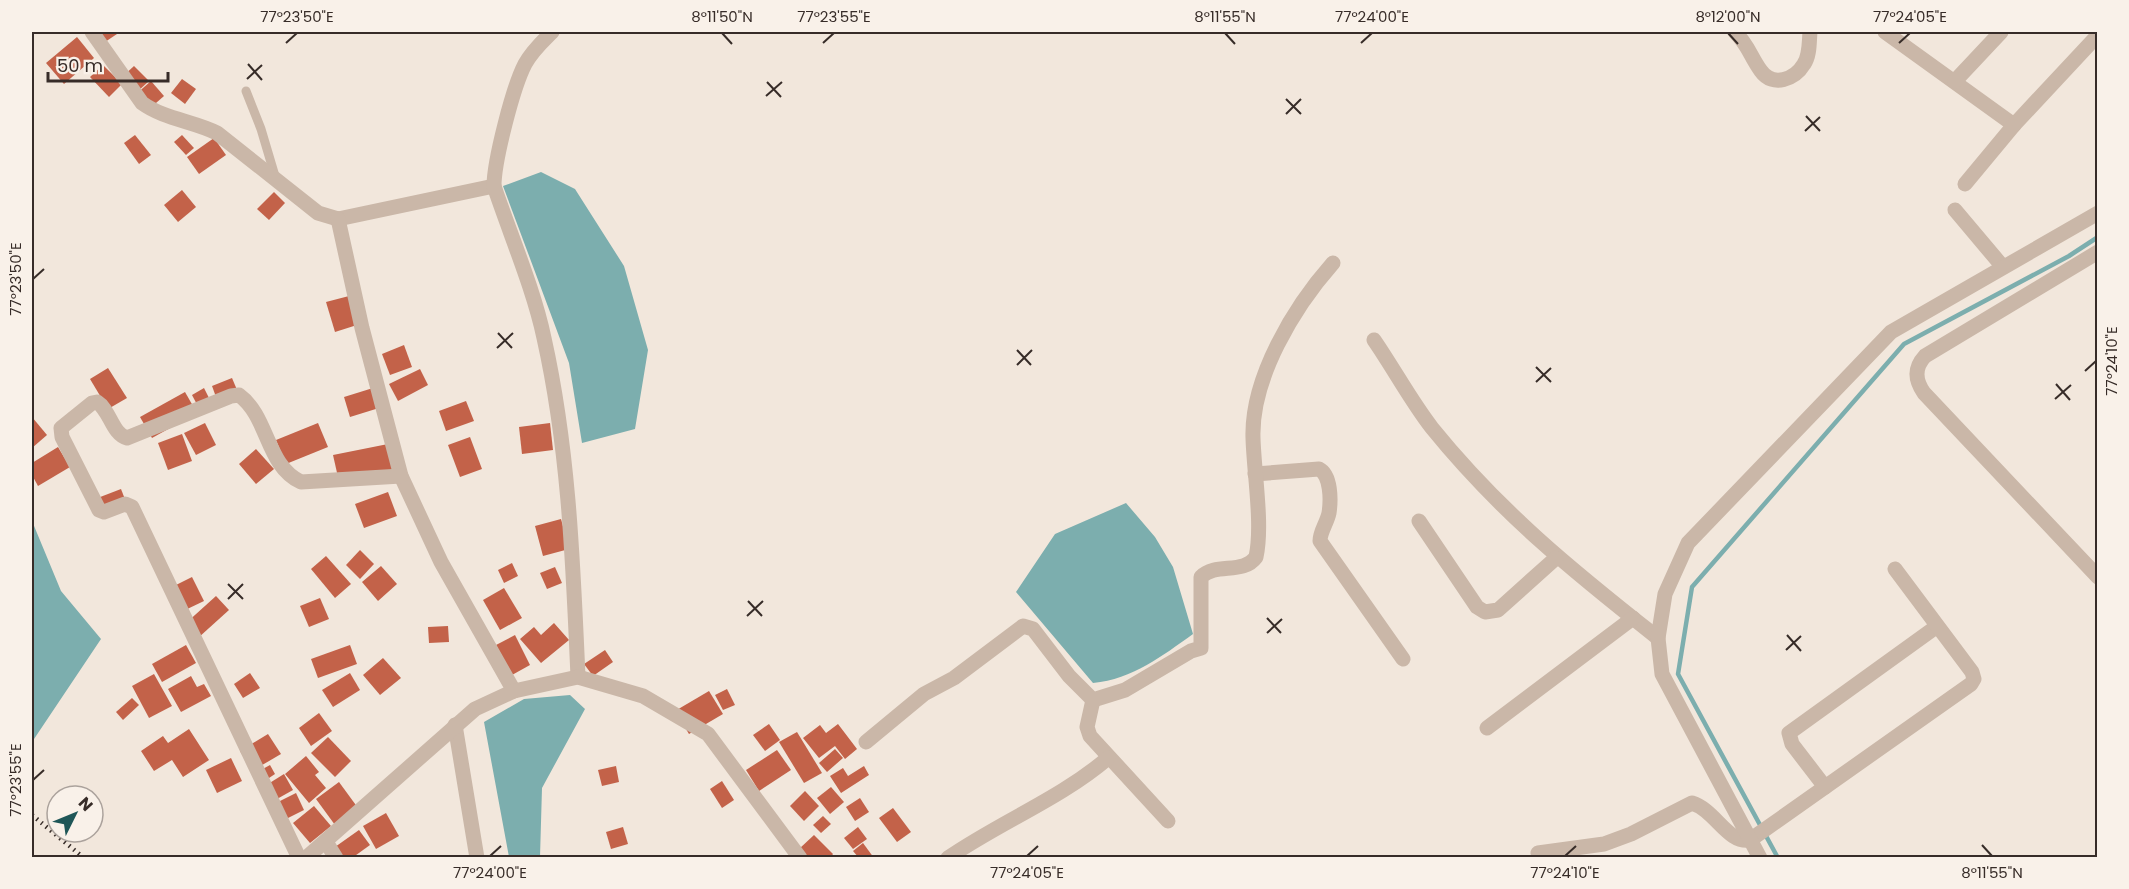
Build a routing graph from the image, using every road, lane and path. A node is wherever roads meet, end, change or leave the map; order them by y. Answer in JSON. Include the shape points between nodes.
{"nodes":[{"id":1,"x":92,"y":32,"type":"edge"},
{"id":2,"x":552,"y":32,"type":"edge"},
{"id":3,"x":1735,"y":32,"type":"edge"},
{"id":4,"x":1810,"y":32,"type":"edge"},
{"id":5,"x":1885,"y":32,"type":"edge"},
{"id":6,"x":2001,"y":32,"type":"edge"},
{"id":7,"x":2097,"y":35,"type":"edge"},
{"id":8,"x":1955,"y":81,"type":"junction"},
{"id":9,"x":246,"y":91,"type":"dead end"},
{"id":10,"x":2014,"y":125,"type":"junction"},
{"id":11,"x":275,"y":178,"type":"junction"},
{"id":12,"x":1965,"y":184,"type":"dead end"},
{"id":13,"x":494,"y":186,"type":"junction"},
{"id":14,"x":1955,"y":210,"type":"dead end"},
{"id":15,"x":2097,"y":213,"type":"edge"},
{"id":16,"x":338,"y":219,"type":"junction"},
{"id":17,"x":2097,"y":252,"type":"edge"},
{"id":18,"x":1333,"y":263,"type":"dead end"},
{"id":19,"x":2003,"y":267,"type":"junction"},
{"id":20,"x":1374,"y":340,"type":"dead end"},
{"id":21,"x":1255,"y":474,"type":"junction"},
{"id":22,"x":402,"y":476,"type":"junction"},
{"id":23,"x":1419,"y":521,"type":"dead end"},
{"id":24,"x":1556,"y":558,"type":"junction"},
{"id":25,"x":1895,"y":569,"type":"dead end"},
{"id":26,"x":2097,"y":577,"type":"edge"},
{"id":27,"x":1633,"y":618,"type":"junction"},
{"id":28,"x":1936,"y":627,"type":"junction"},
{"id":29,"x":1658,"y":638,"type":"junction"},
{"id":30,"x":1403,"y":658,"type":"dead end"},
{"id":31,"x":578,"y":677,"type":"junction"},
{"id":32,"x":514,"y":692,"type":"junction"},
{"id":33,"x":1093,"y":700,"type":"junction"},
{"id":34,"x":455,"y":724,"type":"junction"},
{"id":35,"x":1488,"y":728,"type":"dead end"},
{"id":36,"x":866,"y":742,"type":"dead end"},
{"id":37,"x":1108,"y":758,"type":"junction"},
{"id":38,"x":1825,"y":787,"type":"junction"},
{"id":39,"x":1168,"y":821,"type":"dead end"},
{"id":40,"x":1753,"y":838,"type":"junction"},
{"id":41,"x":326,"y":842,"type":"junction"},
{"id":42,"x":1538,"y":853,"type":"dead end"},
{"id":43,"x":299,"y":858,"type":"edge"},
{"id":44,"x":306,"y":858,"type":"edge"},
{"id":45,"x":336,"y":858,"type":"edge"},
{"id":46,"x":477,"y":858,"type":"edge"},
{"id":47,"x":800,"y":858,"type":"edge"},
{"id":48,"x":948,"y":858,"type":"edge"},
{"id":49,"x":1760,"y":858,"type":"edge"}],
"edges":[{"from":1,"to":11,"type":"street","via":[[142,104],[154,112],[217,133]]},
{"from":2,"to":13,"type":"street","via":[[534,49],[519,79],[494,170]]},
{"from":3,"to":4,"type":"street","via":[[1748,45],[1761,71],[1772,80],[1790,78],[1804,64]]},
{"from":5,"to":8,"type":"street"},
{"from":6,"to":8,"type":"street"},
{"from":7,"to":10,"type":"street"},
{"from":8,"to":10,"type":"street"},
{"from":9,"to":11,"type":"lane"},
{"from":10,"to":12,"type":"street"},
{"from":11,"to":16,"type":"street","via":[[318,213]]},
{"from":13,"to":16,"type":"street"},
{"from":13,"to":31,"type":"street","via":[[544,335],[561,426],[572,530]]},
{"from":14,"to":19,"type":"street"},
{"from":15,"to":19,"type":"street"},
{"from":16,"to":22,"type":"street"},
{"from":17,"to":26,"type":"street","via":[[1925,356],[1917,368],[1916,379],[1924,393]]},
{"from":18,"to":21,"type":"street","via":[[1299,305],[1258,392],[1252,422]]},
{"from":19,"to":29,"type":"street","via":[[1891,332],[1688,543],[1665,594]]},
{"from":20,"to":24,"type":"street","via":[[1431,426],[1491,495]]},
{"from":21,"to":30,"type":"street","via":[[1319,469],[1325,472],[1329,512],[1320,541]]},
{"from":21,"to":33,"type":"street","via":[[1256,557],[1246,566],[1211,570],[1201,577],[1201,648],[1125,690]]},
{"from":22,"to":32,"type":"street","via":[[441,562]]},
{"from":22,"to":43,"type":"street","via":[[302,482],[290,477],[252,409],[239,395],[129,438],[120,435],[97,402],[61,428],[99,510],[104,512],[126,504],[132,507]]},
{"from":23,"to":24,"type":"street","via":[[1485,612],[1498,610]]},
{"from":24,"to":27,"type":"street"},
{"from":25,"to":28,"type":"street"},
{"from":27,"to":29,"type":"street"},
{"from":27,"to":35,"type":"street"},
{"from":28,"to":38,"type":"street","via":[[1790,732],[1792,744]]},
{"from":28,"to":38,"type":"street","via":[[1972,672],[1973,682]]},
{"from":29,"to":40,"type":"street","via":[[1662,674]]},
{"from":31,"to":32,"type":"street"},
{"from":31,"to":47,"type":"street","via":[[643,696],[708,734]]},
{"from":32,"to":34,"type":"street","via":[[475,709]]},
{"from":33,"to":36,"type":"street","via":[[1032,629],[1023,626],[954,678],[924,694]]},
{"from":33,"to":37,"type":"street","via":[[1087,729]]},
{"from":34,"to":41,"type":"street"},
{"from":34,"to":46,"type":"street"},
{"from":37,"to":39,"type":"street"},
{"from":37,"to":48,"type":"street","via":[[1081,781]]},
{"from":38,"to":40,"type":"street"},
{"from":40,"to":42,"type":"street","via":[[1743,841],[1733,837],[1709,811],[1692,803],[1604,844]]},
{"from":40,"to":49,"type":"street"},
{"from":41,"to":44,"type":"street"},
{"from":41,"to":45,"type":"street"}]}
